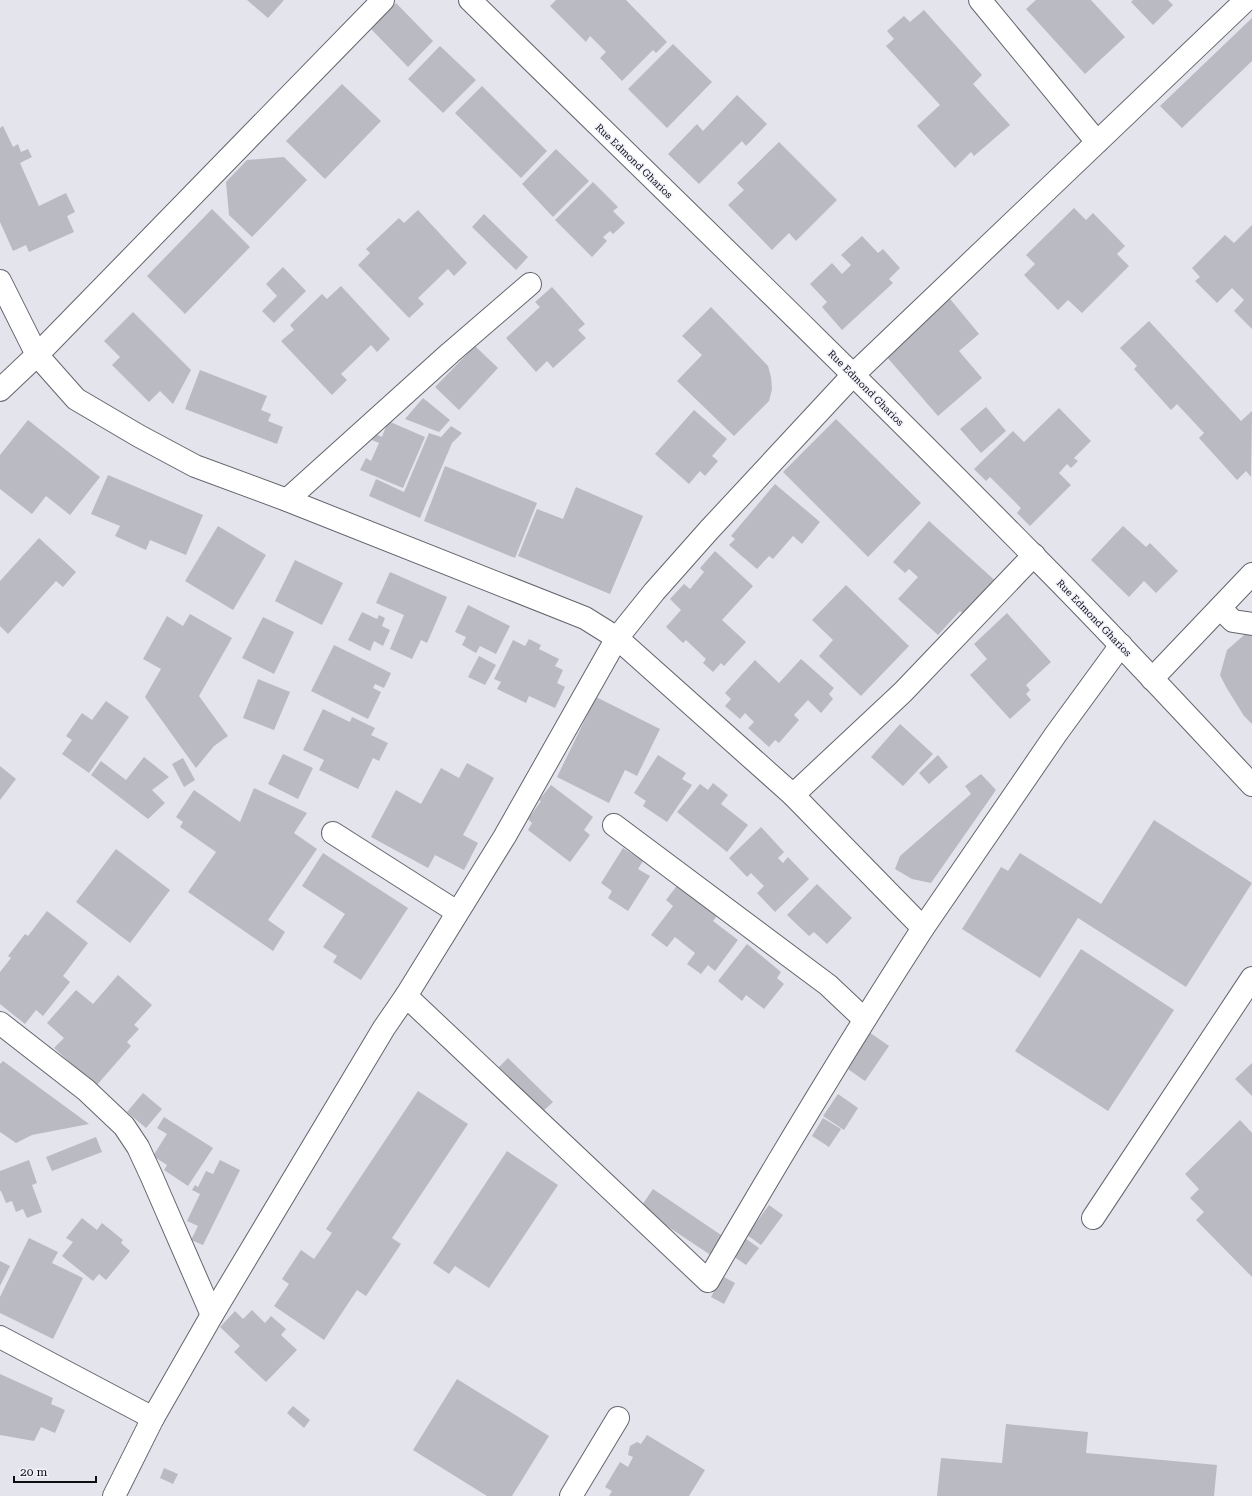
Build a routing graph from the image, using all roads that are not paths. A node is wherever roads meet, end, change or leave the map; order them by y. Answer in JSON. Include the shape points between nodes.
{"nodes":[{"id":1,"x":383,"y":0,"type":"edge"},
{"id":2,"x":470,"y":0,"type":"edge"},
{"id":3,"x":980,"y":0,"type":"edge"},
{"id":4,"x":1246,"y":0,"type":"edge"},
{"id":5,"x":1097,"y":142,"type":"junction"},
{"id":6,"x":0,"y":281,"type":"edge"},
{"id":7,"x":530,"y":284,"type":"dead end"},
{"id":8,"x":37,"y":355,"type":"junction"},
{"id":9,"x":853,"y":375,"type":"junction"},
{"id":10,"x":0,"y":390,"type":"edge"},
{"id":11,"x":287,"y":500,"type":"junction"},
{"id":12,"x":1034,"y":555,"type":"junction"},
{"id":13,"x":1252,"y":574,"type":"edge"},
{"id":14,"x":1220,"y":608,"type":"junction"},
{"id":15,"x":1252,"y":624,"type":"edge"},
{"id":16,"x":617,"y":638,"type":"junction"},
{"id":17,"x":1121,"y":645,"type":"junction"},
{"id":18,"x":1152,"y":679,"type":"junction"},
{"id":19,"x":1252,"y":785,"type":"edge"},
{"id":20,"x":792,"y":795,"type":"junction"},
{"id":21,"x":614,"y":825,"type":"dead end"},
{"id":22,"x":333,"y":832,"type":"dead end"},
{"id":23,"x":457,"y":912,"type":"junction"},
{"id":24,"x":923,"y":928,"type":"junction"},
{"id":25,"x":1252,"y":978,"type":"edge"},
{"id":26,"x":406,"y":996,"type":"junction"},
{"id":27,"x":864,"y":1019,"type":"junction"},
{"id":28,"x":0,"y":1023,"type":"edge"},
{"id":29,"x":1093,"y":1218,"type":"dead end"},
{"id":30,"x":212,"y":1315,"type":"junction"},
{"id":31,"x":0,"y":1337,"type":"edge"},
{"id":32,"x":153,"y":1418,"type":"junction"},
{"id":33,"x":618,"y":1418,"type":"dead end"},
{"id":34,"x":114,"y":1496,"type":"edge"},
{"id":35,"x":571,"y":1496,"type":"edge"}],
"edges":[{"from":1,"to":8,"type":"street"},
{"from":2,"to":9,"type":"street","name":"Rue Edmond Gharios"},
{"from":3,"to":5,"type":"street"},
{"from":4,"to":5,"type":"street"},
{"from":5,"to":9,"type":"street"},
{"from":6,"to":8,"type":"street"},
{"from":7,"to":11,"type":"street"},
{"from":8,"to":10,"type":"street"},
{"from":8,"to":11,"type":"street","via":[[76,399],[195,466]]},
{"from":9,"to":12,"type":"street","name":"Rue Edmond Gharios"},
{"from":9,"to":16,"type":"street","via":[[709,530]]},
{"from":11,"to":16,"type":"street","via":[[585,618]]},
{"from":12,"to":17,"type":"street","name":"Rue Edmond Gharios"},
{"from":12,"to":20,"type":"street","via":[[903,692]]},
{"from":13,"to":14,"type":"street"},
{"from":14,"to":15,"type":"street","via":[[1233,621]]},
{"from":14,"to":18,"type":"street"},
{"from":16,"to":20,"type":"street"},
{"from":16,"to":23,"type":"street","via":[[505,836]]},
{"from":17,"to":18,"type":"street","name":"Rue Edmond Gharios"},
{"from":17,"to":24,"type":"street","via":[[1056,734]]},
{"from":18,"to":19,"type":"street","name":"Rue Edmond Gharios"},
{"from":20,"to":24,"type":"street"},
{"from":21,"to":27,"type":"street","via":[[828,985]]},
{"from":22,"to":23,"type":"street"},
{"from":23,"to":26,"type":"street"},
{"from":24,"to":27,"type":"street"},
{"from":25,"to":29,"type":"street"},
{"from":26,"to":27,"type":"street","via":[[708,1281]]},
{"from":26,"to":30,"type":"street","via":[[384,1028]]},
{"from":28,"to":30,"type":"street","via":[[86,1090],[124,1126],[138,1147]]},
{"from":30,"to":32,"type":"street"},
{"from":31,"to":32,"type":"street"},
{"from":32,"to":34,"type":"street"},
{"from":33,"to":35,"type":"street"}]}
